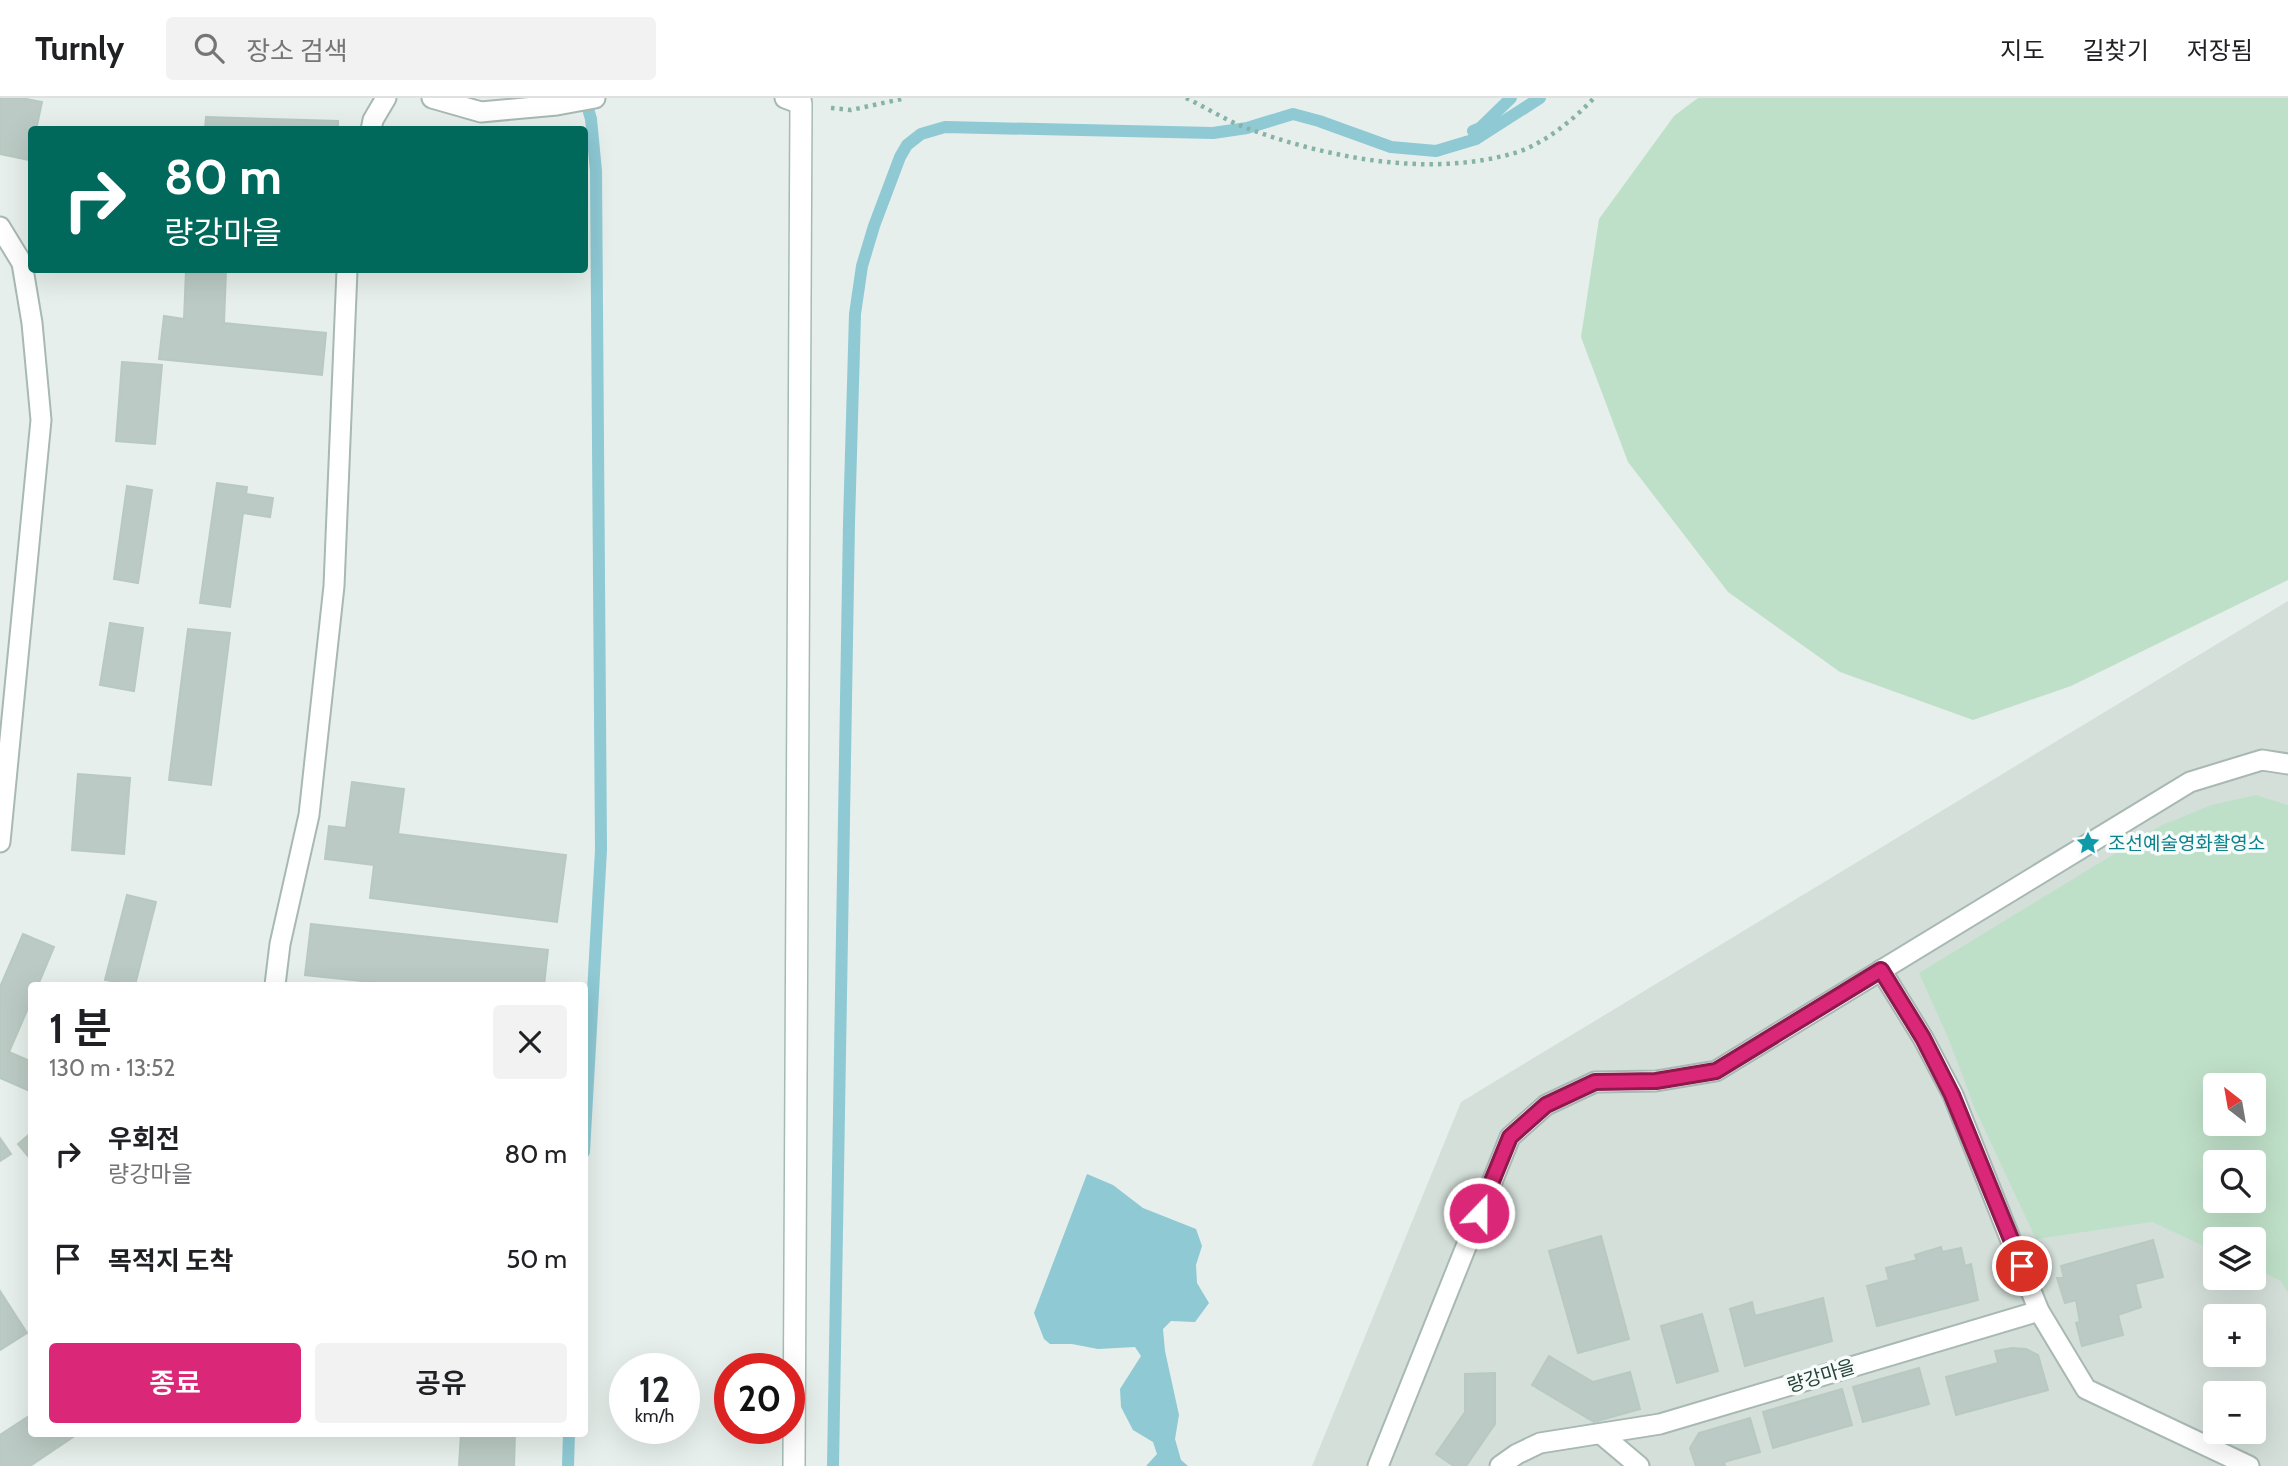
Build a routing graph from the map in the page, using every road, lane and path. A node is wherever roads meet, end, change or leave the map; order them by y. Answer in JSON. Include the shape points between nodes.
{"nodes":[{"id":1,"x":386,"y":98,"type":"edge"},
{"id":2,"x":432,"y":98,"type":"edge"},
{"id":3,"x":596,"y":98,"type":"edge"},
{"id":4,"x":906,"y":98,"type":"edge"},
{"id":5,"x":1186,"y":98,"type":"edge"},
{"id":6,"x":1594,"y":98,"type":"edge"},
{"id":7,"x":796,"y":100,"type":"edge"},
{"id":8,"x":372,"y":126,"type":"edge"},
{"id":9,"x":0,"y":227,"type":"edge"},
{"id":10,"x":347,"y":273,"type":"edge"},
{"id":11,"x":2288,"y":764,"type":"edge"},
{"id":12,"x":0,"y":842,"type":"edge"},
{"id":13,"x":1881,"y":970,"type":"junction"},
{"id":14,"x":275,"y":982,"type":"edge"},
{"id":15,"x":2039,"y":1311,"type":"junction"},
{"id":16,"x":1601,"y":1434,"type":"junction"},
{"id":17,"x":794,"y":1466,"type":"edge"},
{"id":18,"x":1378,"y":1466,"type":"edge"},
{"id":19,"x":1500,"y":1466,"type":"edge"},
{"id":20,"x":1639,"y":1466,"type":"edge"},
{"id":21,"x":2249,"y":1466,"type":"edge"}],
"edges":[{"from":1,"to":8,"type":"lane"},
{"from":2,"to":3,"type":"lane","via":[[481,112]]},
{"from":4,"to":7,"type":"path","via":[[851,110]]},
{"from":5,"to":6,"type":"path","via":[[1247,128],[1308,146],[1375,161],[1454,165],[1513,154],[1548,138]]},
{"from":7,"to":17,"type":"main road"},
{"from":9,"to":12,"type":"lane","via":[[22,263],[41,420]]},
{"from":10,"to":14,"type":"lane","via":[[334,586],[309,816]]},
{"from":11,"to":13,"type":"lane","via":[[2262,760],[2190,782]]},
{"from":13,"to":15,"type":"lane","via":[[1952,1095]]},
{"from":13,"to":18,"type":"lane","via":[[1716,1071],[1656,1081],[1595,1082],[1546,1105],[1510,1137]]},
{"from":15,"to":16,"type":"lane","name":"량강마을","via":[[1660,1424]]},
{"from":15,"to":21,"type":"lane","via":[[2086,1390]]},
{"from":16,"to":19,"type":"lane","name":"량강마을","via":[[1540,1443]]},
{"from":16,"to":20,"type":"lane"}]}
